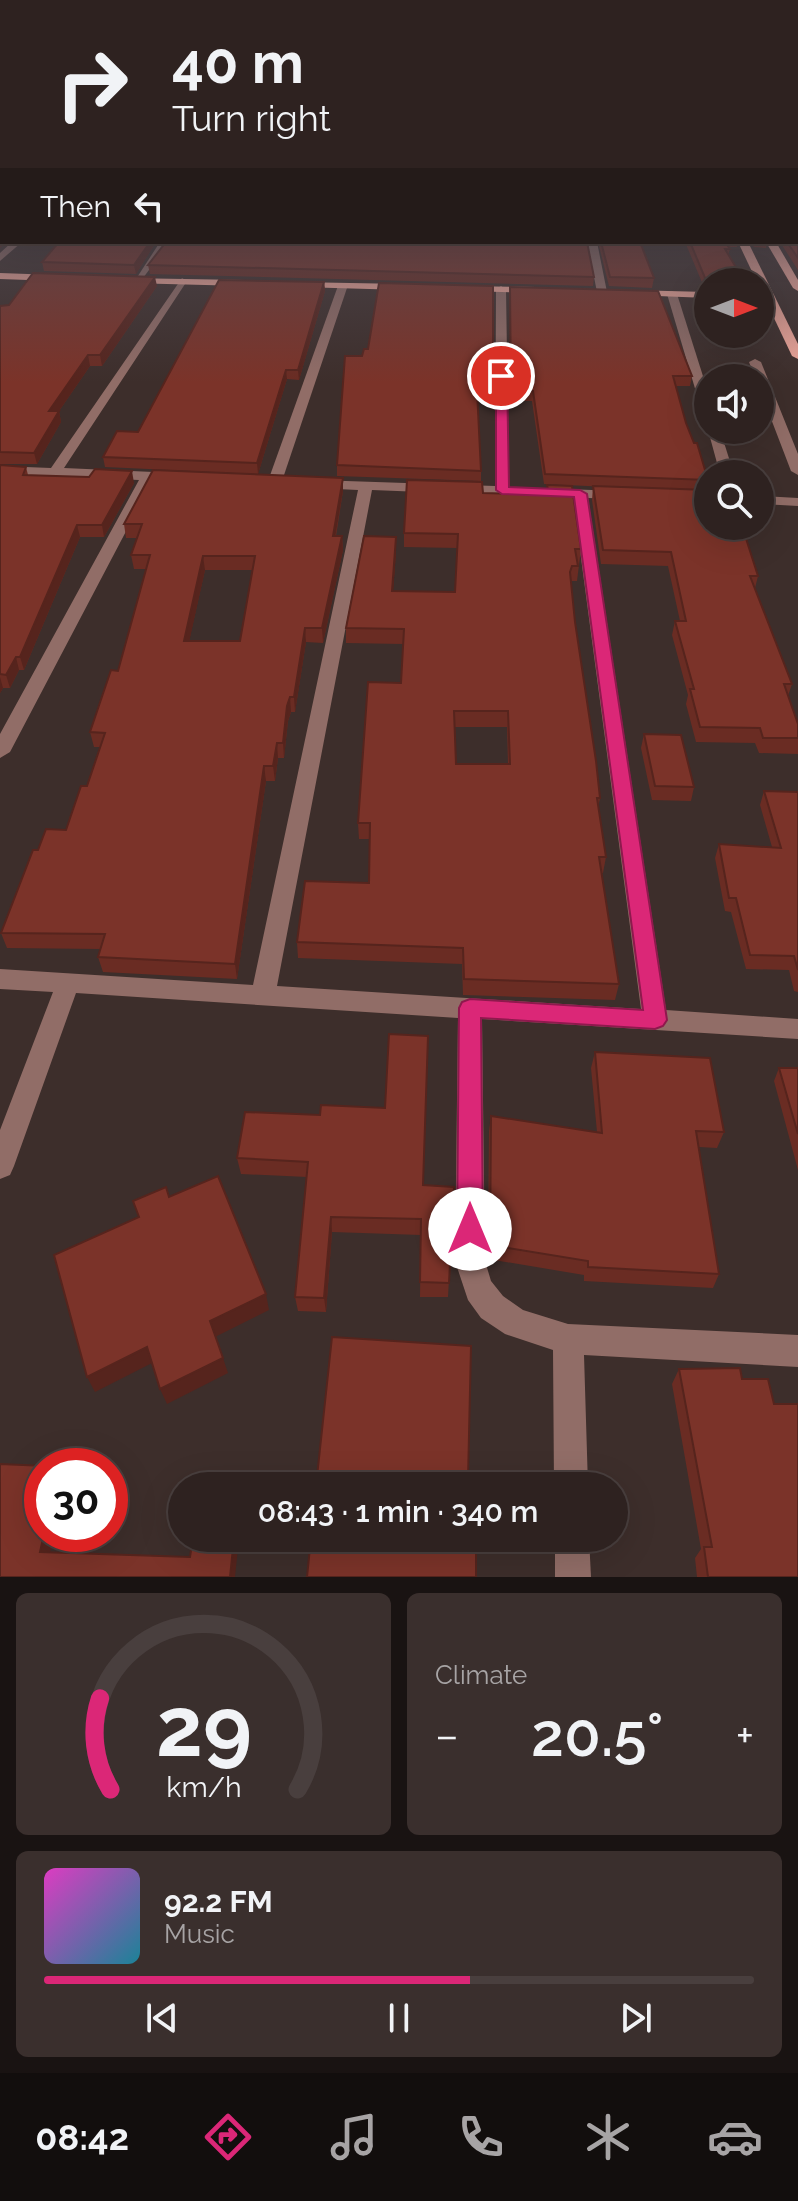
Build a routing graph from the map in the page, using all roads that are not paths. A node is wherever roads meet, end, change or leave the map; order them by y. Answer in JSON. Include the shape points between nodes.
{"nodes":[{"id":1,"x":15,"y":244,"type":"edge"},
{"id":2,"x":164,"y":244,"type":"edge"},
{"id":3,"x":592,"y":244,"type":"edge"},
{"id":4,"x":744,"y":244,"type":"edge"},
{"id":5,"x":771,"y":244,"type":"edge"},
{"id":6,"x":0,"y":258,"type":"edge"},
{"id":7,"x":0,"y":276,"type":"edge"},
{"id":8,"x":76,"y":278,"type":"edge"},
{"id":9,"x":121,"y":280,"type":"edge"},
{"id":10,"x":137,"y":280,"type":"junction"},
{"id":11,"x":182,"y":281,"type":"junction"},
{"id":12,"x":255,"y":283,"type":"edge"},
{"id":13,"x":284,"y":283,"type":"edge"},
{"id":14,"x":343,"y":285,"type":"junction"},
{"id":15,"x":422,"y":287,"type":"edge"},
{"id":16,"x":453,"y":288,"type":"edge"},
{"id":17,"x":501,"y":289,"type":"junction"},
{"id":18,"x":544,"y":290,"type":"edge"},
{"id":19,"x":779,"y":290,"type":"edge"},
{"id":20,"x":588,"y":291,"type":"edge"},
{"id":21,"x":602,"y":292,"type":"junction"},
{"id":22,"x":672,"y":294,"type":"junction"},
{"id":23,"x":694,"y":295,"type":"edge"},
{"id":24,"x":798,"y":298,"type":"edge"},
{"id":25,"x":798,"y":356,"type":"edge"},
{"id":26,"x":755,"y":362,"type":"dead end"},
{"id":27,"x":694,"y":366,"type":"edge"},
{"id":28,"x":0,"y":470,"type":"edge"},
{"id":29,"x":798,"y":471,"type":"edge"},
{"id":30,"x":55,"y":472,"type":"junction"},
{"id":31,"x":148,"y":476,"type":"junction"},
{"id":32,"x":196,"y":478,"type":"edge"},
{"id":33,"x":259,"y":480,"type":"edge"},
{"id":34,"x":290,"y":482,"type":"junction"},
{"id":35,"x":366,"y":487,"type":"junction"},
{"id":36,"x":502,"y":490,"type":"junction"},
{"id":37,"x":580,"y":494,"type":"junction"},
{"id":38,"x":628,"y":495,"type":"edge"},
{"id":39,"x":774,"y":501,"type":"edge"},
{"id":40,"x":798,"y":502,"type":"edge"},
{"id":41,"x":0,"y":752,"type":"edge"},
{"id":42,"x":0,"y":979,"type":"edge"},
{"id":43,"x":68,"y":983,"type":"junction"},
{"id":44,"x":263,"y":995,"type":"junction"},
{"id":45,"x":470,"y":1008,"type":"junction"},
{"id":46,"x":655,"y":1020,"type":"junction"},
{"id":47,"x":798,"y":1029,"type":"edge"},
{"id":48,"x":0,"y":1166,"type":"edge"},
{"id":49,"x":568,"y":1339,"type":"junction"},
{"id":50,"x":798,"y":1351,"type":"edge"},
{"id":51,"x":571,"y":1472,"type":"edge"},
{"id":52,"x":572,"y":1552,"type":"edge"},
{"id":53,"x":573,"y":1577,"type":"edge"}],
"edges":[{"from":1,"to":6,"type":"street"},
{"from":2,"to":10,"type":"street"},
{"from":3,"to":21,"type":"street"},
{"from":4,"to":19,"type":"main road"},
{"from":5,"to":19,"type":"main road"},
{"from":7,"to":8,"type":"main road"},
{"from":9,"to":10,"type":"main road"},
{"from":10,"to":11,"type":"main road"},
{"from":11,"to":12,"type":"main road"},
{"from":11,"to":30,"type":"street"},
{"from":13,"to":14,"type":"main road"},
{"from":14,"to":15,"type":"main road"},
{"from":14,"to":34,"type":"street"},
{"from":16,"to":17,"type":"main road"},
{"from":17,"to":18,"type":"main road"},
{"from":17,"to":36,"type":"street"},
{"from":19,"to":24,"type":"main road"},
{"from":19,"to":25,"type":"main road"},
{"from":20,"to":21,"type":"main road"},
{"from":21,"to":22,"type":"main road"},
{"from":22,"to":23,"type":"main road"},
{"from":22,"to":27,"type":"street"},
{"from":26,"to":29,"type":"street"},
{"from":28,"to":30,"type":"street"},
{"from":30,"to":31,"type":"street"},
{"from":31,"to":32,"type":"street"},
{"from":31,"to":41,"type":"street"},
{"from":33,"to":34,"type":"street"},
{"from":34,"to":35,"type":"street"},
{"from":35,"to":36,"type":"street"},
{"from":35,"to":44,"type":"street"},
{"from":36,"to":37,"type":"street"},
{"from":37,"to":38,"type":"street"},
{"from":37,"to":46,"type":"street"},
{"from":39,"to":40,"type":"street"},
{"from":42,"to":43,"type":"street"},
{"from":43,"to":44,"type":"street"},
{"from":43,"to":48,"type":"street"},
{"from":44,"to":45,"type":"street"},
{"from":45,"to":46,"type":"street"},
{"from":45,"to":49,"type":"street","via":[[470,1261],[492,1307],[516,1323]]},
{"from":46,"to":47,"type":"street"},
{"from":49,"to":50,"type":"street"},
{"from":49,"to":51,"type":"street"},
{"from":52,"to":53,"type":"street"}]}
